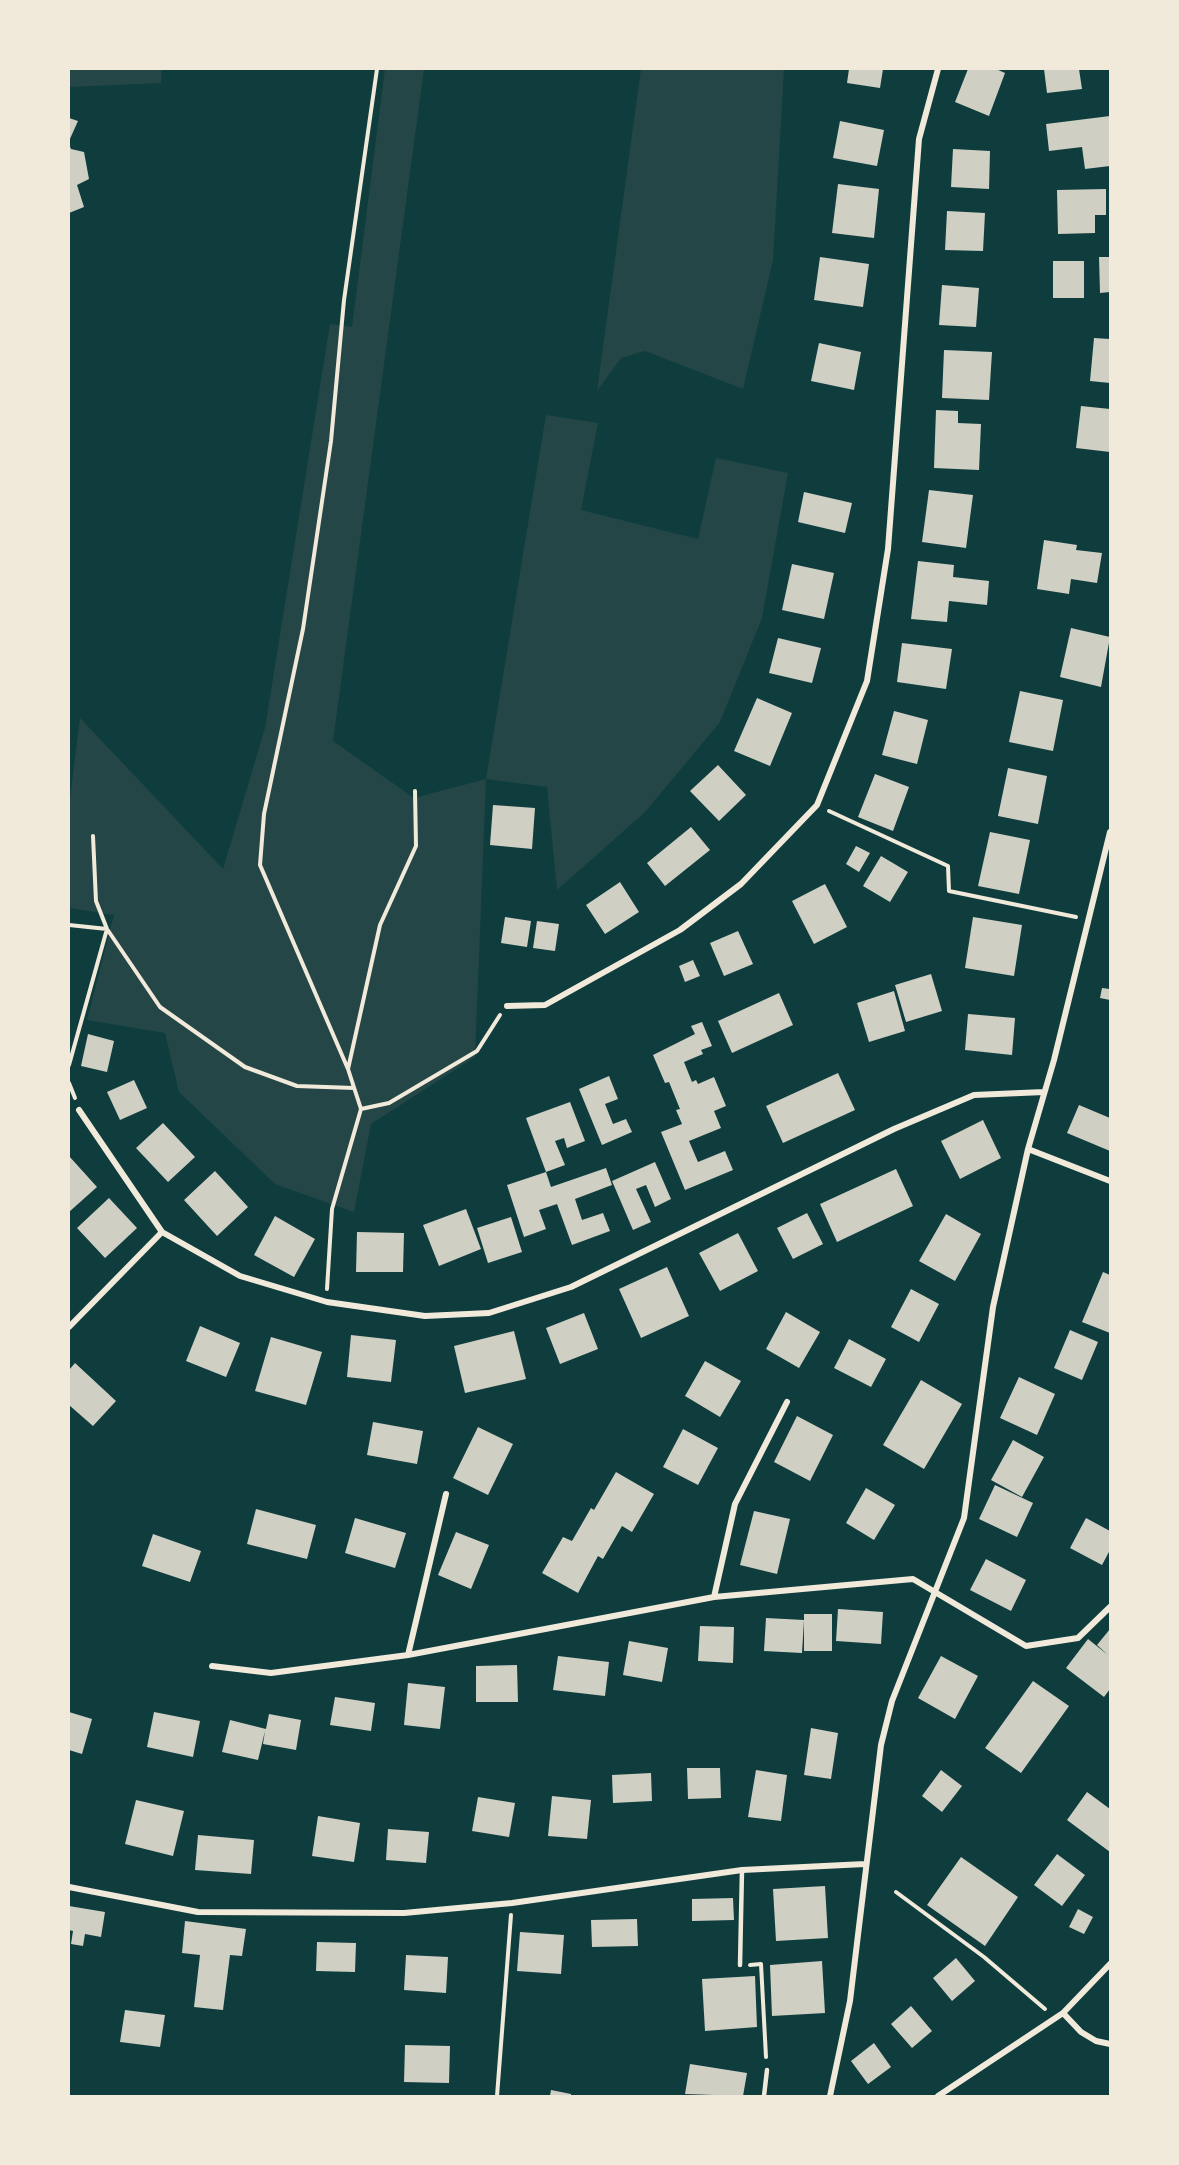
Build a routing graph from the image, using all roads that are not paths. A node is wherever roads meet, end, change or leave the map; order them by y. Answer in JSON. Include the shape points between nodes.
{"nodes":[{"id":1,"x":938,"y":69,"type":"edge"},
{"id":2,"x":1110,"y":832,"type":"edge"},
{"id":3,"x":507,"y":1006,"type":"road end"},
{"id":4,"x":1044,"y":1092,"type":"junction"},
{"id":5,"x":79,"y":1110,"type":"dead end"},
{"id":6,"x":1028,"y":1149,"type":"junction"},
{"id":7,"x":1110,"y":1180,"type":"edge"},
{"id":8,"x":162,"y":1232,"type":"junction"},
{"id":9,"x":69,"y":1327,"type":"edge"},
{"id":10,"x":788,"y":1402,"type":"dead end"},
{"id":11,"x":446,"y":1494,"type":"dead end"},
{"id":12,"x":934,"y":1591,"type":"junction"},
{"id":13,"x":714,"y":1597,"type":"junction"},
{"id":14,"x":1110,"y":1607,"type":"edge"},
{"id":15,"x":408,"y":1655,"type":"junction"},
{"id":16,"x":212,"y":1666,"type":"dead end"},
{"id":17,"x":865,"y":1864,"type":"junction"},
{"id":18,"x":742,"y":1870,"type":"junction"},
{"id":19,"x":69,"y":1887,"type":"edge"},
{"id":20,"x":1110,"y":1964,"type":"edge"},
{"id":21,"x":740,"y":1965,"type":"road end"},
{"id":22,"x":1063,"y":2013,"type":"junction"},
{"id":23,"x":1110,"y":2044,"type":"edge"},
{"id":24,"x":766,"y":2070,"type":"road end"},
{"id":25,"x":764,"y":2096,"type":"edge"},
{"id":26,"x":830,"y":2096,"type":"edge"},
{"id":27,"x":938,"y":2096,"type":"edge"}],
"edges":[{"from":1,"to":3,"type":"street","via":[[919,139],[888,549],[869,670],[817,806],[741,884],[680,930],[545,1005]]},
{"from":2,"to":4,"type":"street"},
{"from":4,"to":6,"type":"street"},
{"from":4,"to":8,"type":"street","via":[[974,1095],[894,1129],[571,1287],[489,1313],[425,1316],[327,1302],[240,1276]]},
{"from":5,"to":8,"type":"street"},
{"from":6,"to":7,"type":"street"},
{"from":6,"to":12,"type":"street","via":[[993,1307],[964,1518]]},
{"from":8,"to":9,"type":"street"},
{"from":10,"to":13,"type":"street","via":[[735,1504]]},
{"from":11,"to":15,"type":"street"},
{"from":12,"to":13,"type":"street","via":[[913,1579]]},
{"from":12,"to":14,"type":"street","via":[[1026,1646],[1078,1638]]},
{"from":12,"to":17,"type":"street","via":[[892,1701],[881,1745]]},
{"from":13,"to":15,"type":"street"},
{"from":15,"to":16,"type":"street","via":[[270,1673]]},
{"from":17,"to":18,"type":"street"},
{"from":17,"to":26,"type":"street","via":[[850,2001]]},
{"from":18,"to":19,"type":"street","via":[[512,1903],[404,1913],[198,1912]]},
{"from":18,"to":21,"type":"lane"},
{"from":20,"to":22,"type":"street"},
{"from":22,"to":23,"type":"street","via":[[1081,2032]]},
{"from":22,"to":27,"type":"street"},
{"from":24,"to":25,"type":"lane"}]}
